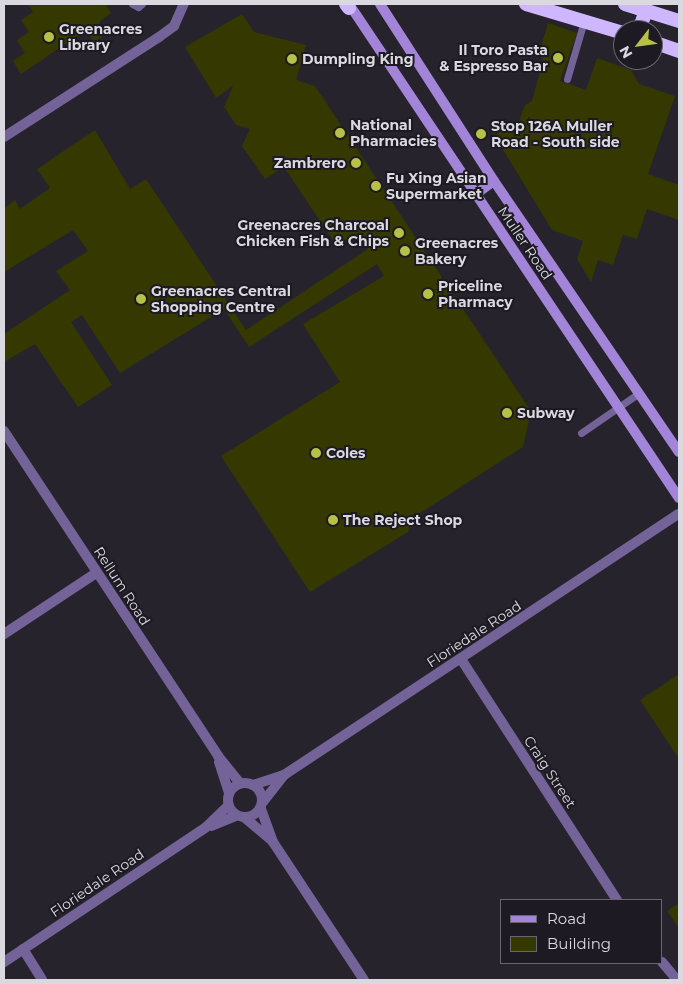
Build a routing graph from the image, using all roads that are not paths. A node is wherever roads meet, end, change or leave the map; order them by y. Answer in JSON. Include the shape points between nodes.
{"nodes":[{"id":1,"x":132,"y":4,"type":"edge"},
{"id":2,"x":142,"y":4,"type":"edge"},
{"id":3,"x":184,"y":4,"type":"edge"},
{"id":4,"x":380,"y":4,"type":"edge"},
{"id":5,"x":526,"y":4,"type":"edge"},
{"id":6,"x":625,"y":4,"type":"edge"},
{"id":7,"x":348,"y":5,"type":"edge"},
{"id":8,"x":649,"y":7,"type":"edge"},
{"id":9,"x":643,"y":20,"type":"edge"},
{"id":10,"x":584,"y":21,"type":"junction"},
{"id":11,"x":679,"y":21,"type":"edge"},
{"id":12,"x":613,"y":30,"type":"edge"},
{"id":13,"x":663,"y":45,"type":"edge"},
{"id":14,"x":679,"y":51,"type":"edge"},
{"id":15,"x":567,"y":79,"type":"dead end"},
{"id":16,"x":4,"y":137,"type":"edge"},
{"id":17,"x":494,"y":181,"type":"junction"},
{"id":18,"x":476,"y":194,"type":"junction"},
{"id":19,"x":639,"y":393,"type":"junction"},
{"id":20,"x":619,"y":407,"type":"junction"},
{"id":21,"x":4,"y":431,"type":"edge"},
{"id":22,"x":581,"y":433,"type":"dead end"},
{"id":23,"x":679,"y":452,"type":"edge"},
{"id":24,"x":679,"y":498,"type":"edge"},
{"id":25,"x":679,"y":514,"type":"edge"},
{"id":26,"x":96,"y":573,"type":"junction"},
{"id":27,"x":4,"y":634,"type":"edge"},
{"id":28,"x":461,"y":659,"type":"junction"},
{"id":29,"x":218,"y":756,"type":"junction"},
{"id":30,"x":284,"y":776,"type":"junction"},
{"id":31,"x":240,"y":783,"type":"junction"},
{"id":32,"x":253,"y":785,"type":"junction"},
{"id":33,"x":229,"y":793,"type":"junction"},
{"id":34,"x":262,"y":805,"type":"junction"},
{"id":35,"x":228,"y":806,"type":"junction"},
{"id":36,"x":241,"y":817,"type":"junction"},
{"id":37,"x":205,"y":828,"type":"junction"},
{"id":38,"x":273,"y":842,"type":"junction"},
{"id":39,"x":616,"y":899,"type":"edge"},
{"id":40,"x":23,"y":949,"type":"junction"},
{"id":41,"x":4,"y":962,"type":"edge"},
{"id":42,"x":663,"y":963,"type":"edge"},
{"id":43,"x":42,"y":980,"type":"edge"},
{"id":44,"x":364,"y":980,"type":"edge"},
{"id":45,"x":677,"y":980,"type":"edge"}],
"edges":[{"from":1,"to":2,"type":"lane","via":[[138,7]]},
{"from":3,"to":16,"type":"street","via":[[174,26],[166,32]]},
{"from":4,"to":17,"type":"main road","name":"Muller Road"},
{"from":5,"to":10,"type":"highway"},
{"from":6,"to":8,"type":"highway"},
{"from":7,"to":18,"type":"main road","name":"Muller Road"},
{"from":8,"to":9,"type":"highway"},
{"from":8,"to":11,"type":"highway"},
{"from":10,"to":12,"type":"highway"},
{"from":10,"to":15,"type":"lane"},
{"from":13,"to":14,"type":"highway"},
{"from":17,"to":18,"type":"main road"},
{"from":17,"to":19,"type":"main road","name":"Muller Road"},
{"from":18,"to":20,"type":"main road","name":"Muller Road"},
{"from":19,"to":20,"type":"lane"},
{"from":19,"to":23,"type":"main road","name":"Muller Road"},
{"from":20,"to":22,"type":"lane"},
{"from":20,"to":24,"type":"main road","name":"Muller Road"},
{"from":21,"to":26,"type":"street","name":"Rellum Road"},
{"from":25,"to":28,"type":"street","name":"Floriedale Road"},
{"from":26,"to":27,"type":"street"},
{"from":26,"to":29,"type":"street","name":"Rellum Road"},
{"from":28,"to":30,"type":"street","name":"Floriedale Road"},
{"from":28,"to":39,"type":"street","name":"Craig Street"},
{"from":29,"to":31,"type":"street","name":"Rellum Road"},
{"from":29,"to":33,"type":"street","name":"Rellum Road"},
{"from":30,"to":32,"type":"street","name":"Floriedale Road"},
{"from":30,"to":34,"type":"street","name":"Floriedale Road"},
{"from":31,"to":32,"type":"street"},
{"from":31,"to":33,"type":"street"},
{"from":32,"to":34,"type":"street","via":[[262,795]]},
{"from":33,"to":35,"type":"street"},
{"from":34,"to":36,"type":"street"},
{"from":34,"to":38,"type":"street"},
{"from":35,"to":36,"type":"street"},
{"from":35,"to":37,"type":"street","name":"Floriedale Road"},
{"from":36,"to":37,"type":"street","name":"Floriedale Road"},
{"from":36,"to":38,"type":"street"},
{"from":37,"to":40,"type":"street","name":"Floriedale Road"},
{"from":38,"to":44,"type":"street"},
{"from":40,"to":41,"type":"street","name":"Floriedale Road"},
{"from":40,"to":43,"type":"street"},
{"from":42,"to":45,"type":"street"}]}
